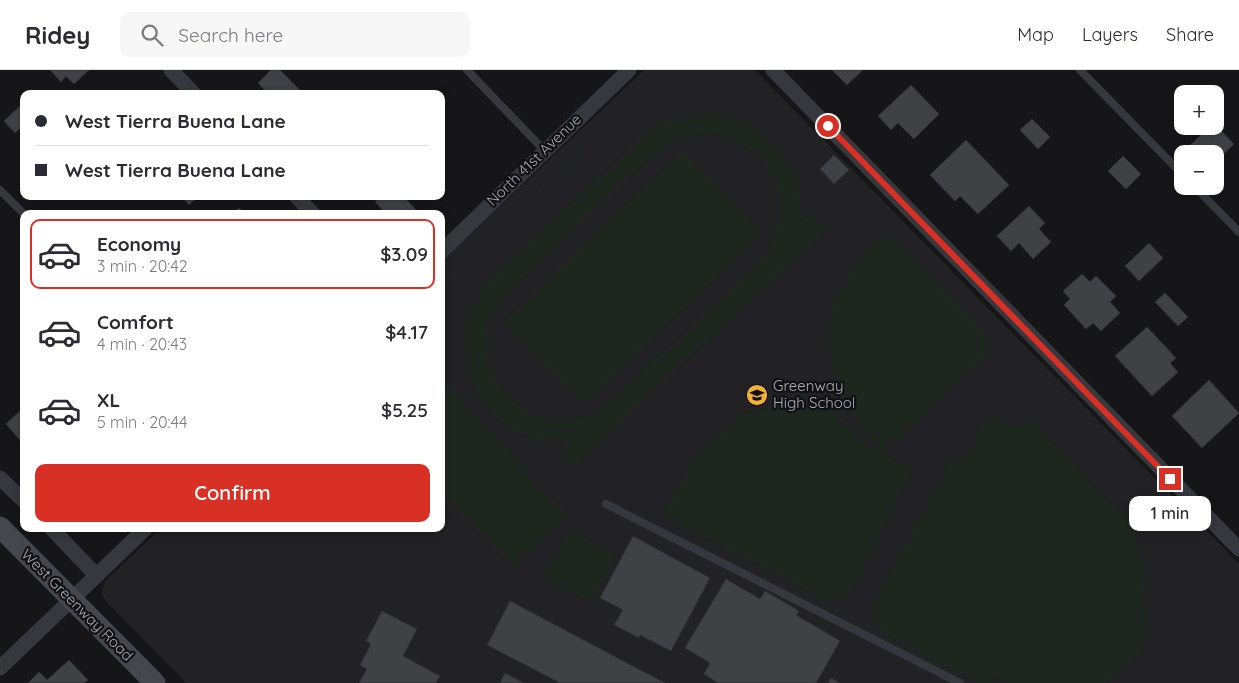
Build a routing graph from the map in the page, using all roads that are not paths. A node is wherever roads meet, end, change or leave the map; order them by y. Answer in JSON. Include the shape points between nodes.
{"nodes":[{"id":1,"x":171,"y":70,"type":"edge"},
{"id":2,"x":467,"y":70,"type":"edge"},
{"id":3,"x":629,"y":70,"type":"edge"},
{"id":4,"x":773,"y":70,"type":"edge"},
{"id":5,"x":1080,"y":70,"type":"edge"},
{"id":6,"x":190,"y":90,"type":"edge"},
{"id":7,"x":544,"y":150,"type":"junction"},
{"id":8,"x":1174,"y":166,"type":"edge"},
{"id":9,"x":0,"y":190,"type":"edge"},
{"id":10,"x":1203,"y":195,"type":"edge"},
{"id":11,"x":300,"y":200,"type":"edge"},
{"id":12,"x":20,"y":210,"type":"edge"},
{"id":13,"x":309,"y":210,"type":"edge"},
{"id":14,"x":1239,"y":232,"type":"edge"},
{"id":15,"x":445,"y":248,"type":"edge"},
{"id":16,"x":0,"y":478,"type":"edge"},
{"id":17,"x":20,"y":496,"type":"edge"},
{"id":18,"x":606,"y":504,"type":"dead end"},
{"id":19,"x":0,"y":527,"type":"edge"},
{"id":20,"x":55,"y":532,"type":"edge"},
{"id":21,"x":142,"y":532,"type":"edge"},
{"id":22,"x":1239,"y":549,"type":"edge"},
{"id":23,"x":96,"y":575,"type":"junction"},
{"id":24,"x":71,"y":600,"type":"junction"},
{"id":25,"x":0,"y":668,"type":"edge"},
{"id":26,"x":155,"y":683,"type":"edge"},
{"id":27,"x":960,"y":683,"type":"edge"}],
"edges":[{"from":1,"to":6,"type":"street"},
{"from":2,"to":7,"type":"lane"},
{"from":3,"to":7,"type":"street","name":"North 41st Avenue"},
{"from":4,"to":22,"type":"street"},
{"from":5,"to":8,"type":"lane"},
{"from":7,"to":15,"type":"street","name":"North 41st Avenue"},
{"from":9,"to":12,"type":"lane"},
{"from":10,"to":14,"type":"lane"},
{"from":11,"to":13,"type":"street"},
{"from":16,"to":17,"type":"street"},
{"from":18,"to":27,"type":"lane"},
{"from":19,"to":24,"type":"main road","name":"West Greenway Road"},
{"from":20,"to":23,"type":"street"},
{"from":21,"to":23,"type":"street"},
{"from":23,"to":24,"type":"street"},
{"from":24,"to":25,"type":"street"},
{"from":24,"to":26,"type":"main road","name":"West Greenway Road"}]}
